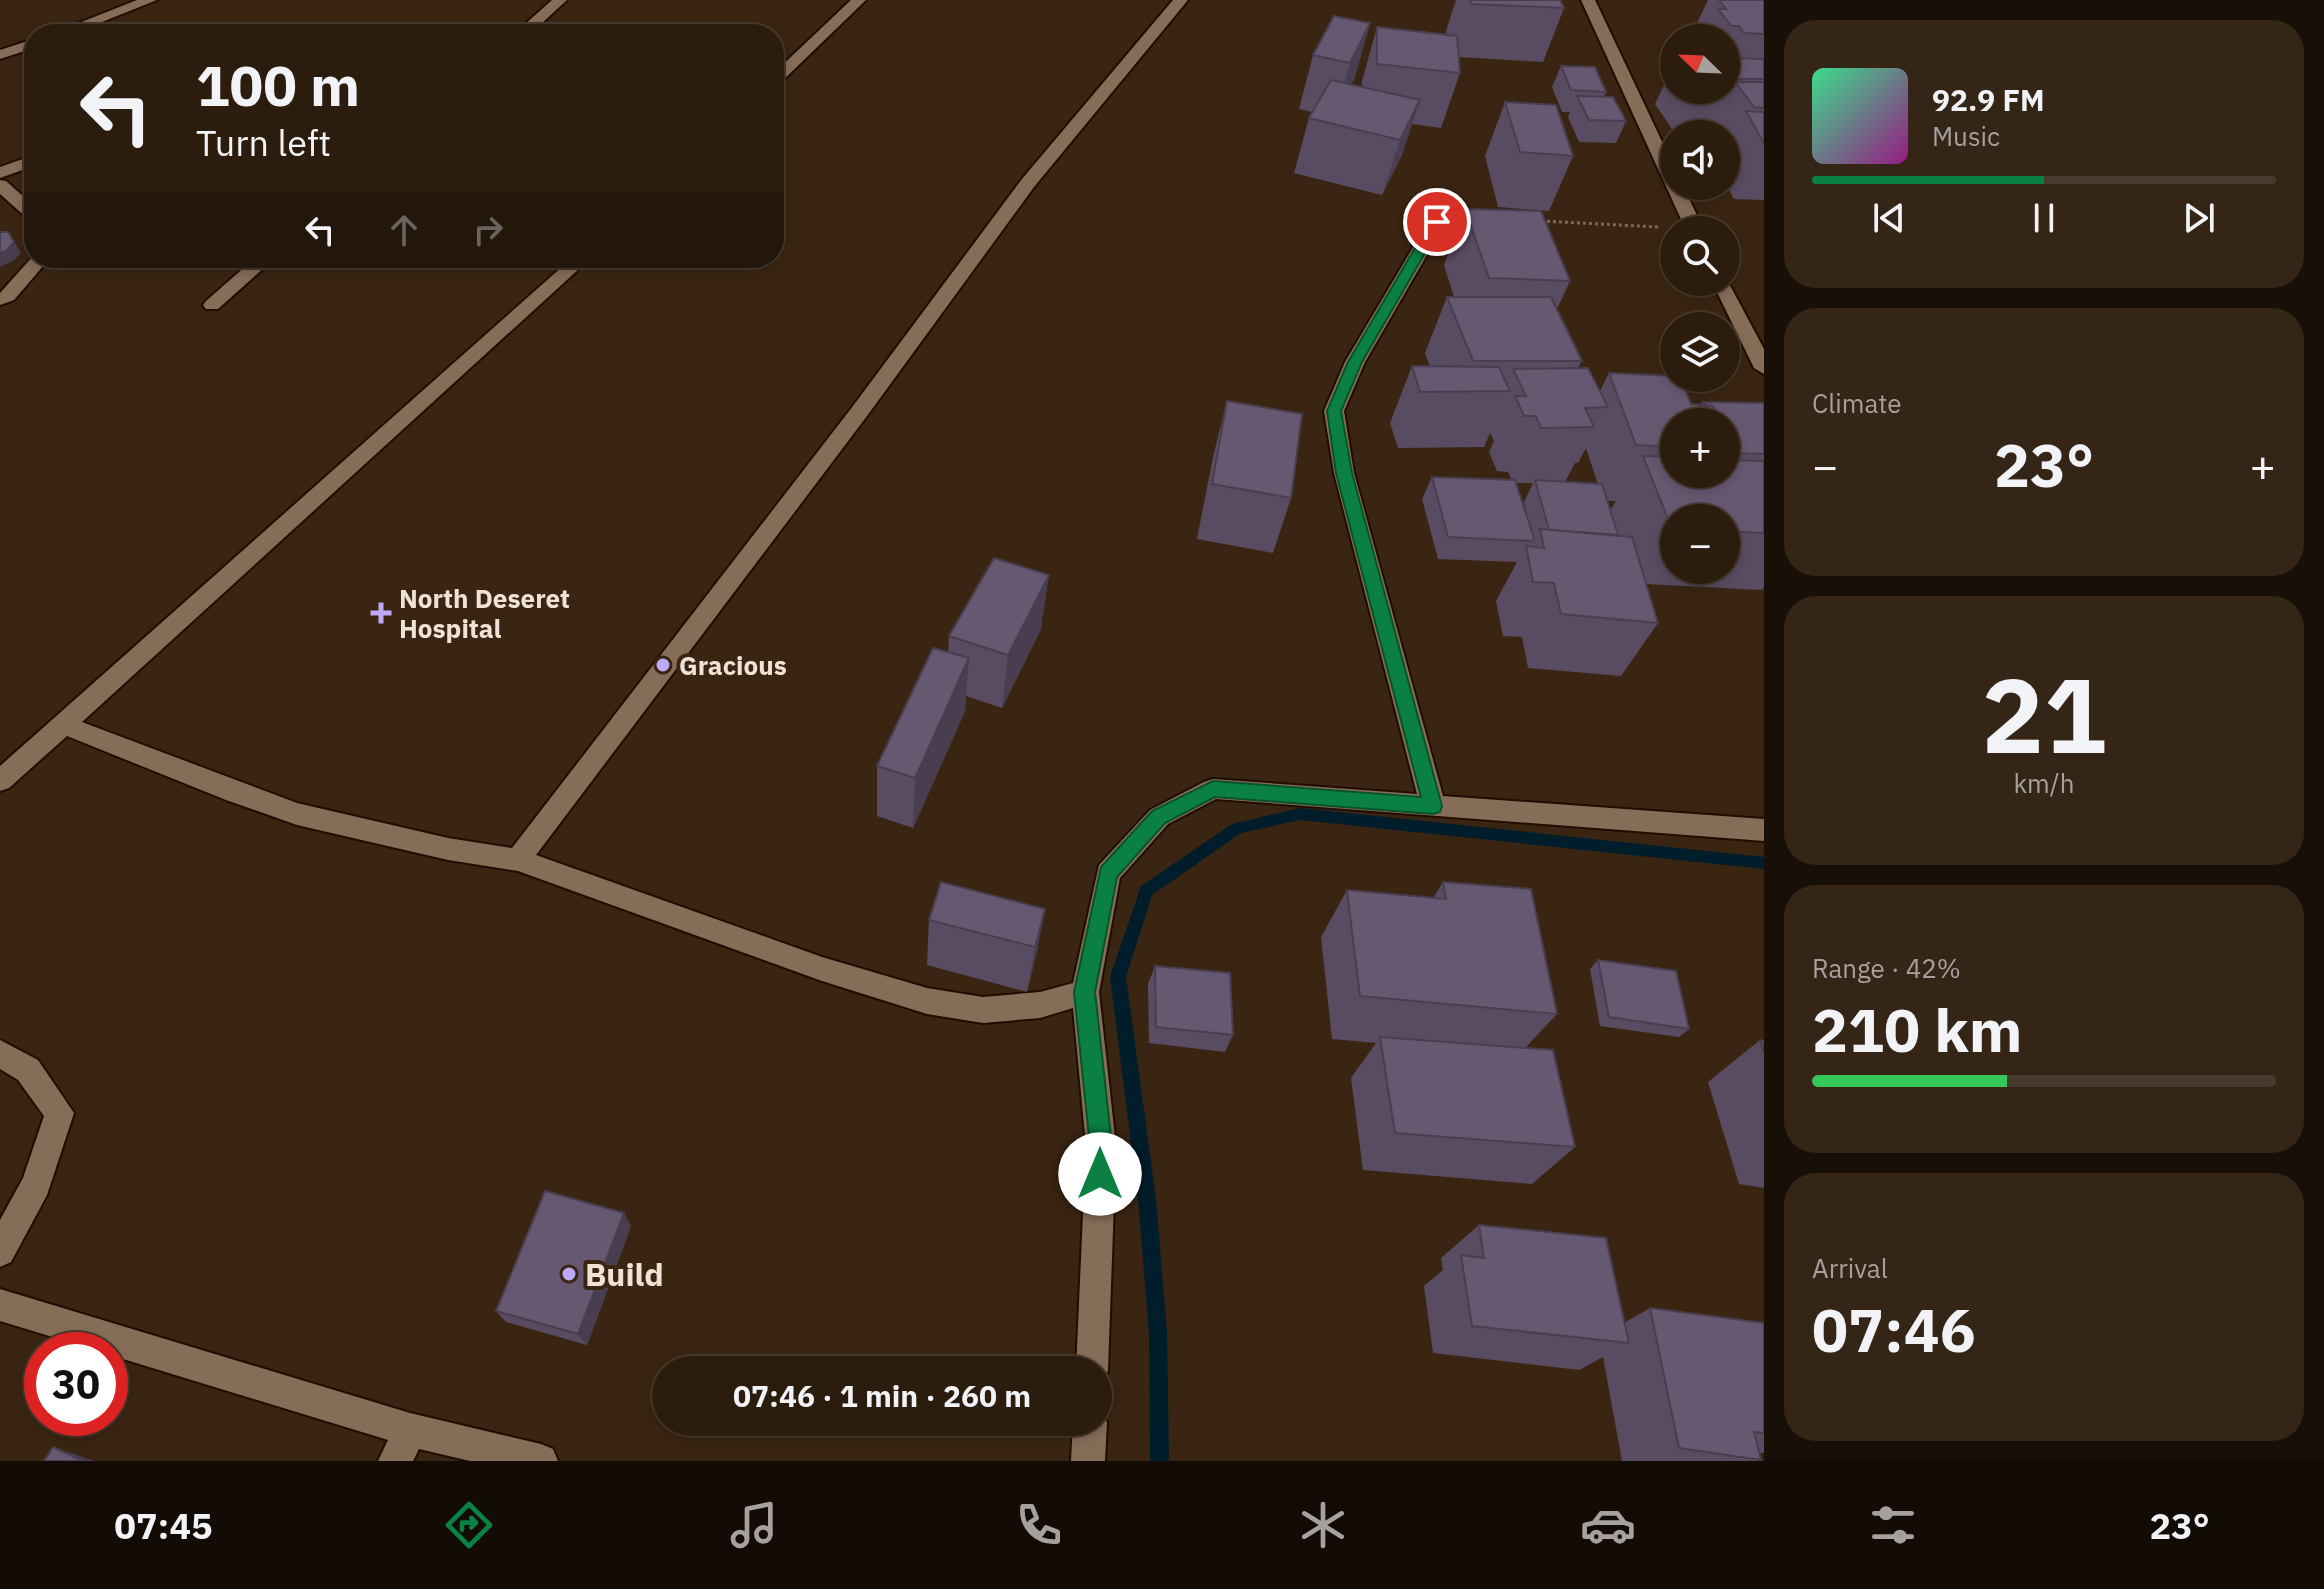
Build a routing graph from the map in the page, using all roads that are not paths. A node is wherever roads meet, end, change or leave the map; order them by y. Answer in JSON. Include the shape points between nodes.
{"nodes":[{"id":1,"x":150,"y":0,"type":"edge"},
{"id":2,"x":560,"y":0,"type":"edge"},
{"id":3,"x":859,"y":0,"type":"edge"},
{"id":4,"x":1181,"y":0,"type":"edge"},
{"id":5,"x":1588,"y":0,"type":"edge"},
{"id":6,"x":89,"y":24,"type":"edge"},
{"id":7,"x":532,"y":24,"type":"edge"},
{"id":8,"x":24,"y":47,"type":"edge"},
{"id":9,"x":0,"y":55,"type":"edge"},
{"id":10,"x":784,"y":71,"type":"edge"},
{"id":11,"x":24,"y":164,"type":"edge"},
{"id":12,"x":0,"y":173,"type":"edge"},
{"id":13,"x":0,"y":185,"type":"edge"},
{"id":14,"x":24,"y":206,"type":"edge"},
{"id":15,"x":1688,"y":216,"type":"edge"},
{"id":16,"x":1437,"y":222,"type":"dead end"},
{"id":17,"x":32,"y":268,"type":"edge"},
{"id":18,"x":255,"y":268,"type":"edge"},
{"id":19,"x":571,"y":268,"type":"edge"},
{"id":20,"x":1728,"y":296,"type":"edge"},
{"id":21,"x":0,"y":299,"type":"edge"},
{"id":22,"x":212,"y":305,"type":"dead end"},
{"id":23,"x":1764,"y":368,"type":"edge"},
{"id":24,"x":63,"y":724,"type":"junction"},
{"id":25,"x":0,"y":781,"type":"edge"},
{"id":26,"x":1433,"y":806,"type":"junction"},
{"id":27,"x":1764,"y":830,"type":"edge"},
{"id":28,"x":518,"y":860,"type":"junction"},
{"id":29,"x":1085,"y":992,"type":"junction"},
{"id":30,"x":0,"y":1053,"type":"edge"},
{"id":31,"x":0,"y":1251,"type":"edge"},
{"id":32,"x":0,"y":1305,"type":"edge"},
{"id":33,"x":1093,"y":1356,"type":"edge"},
{"id":34,"x":410,"y":1430,"type":"junction"},
{"id":35,"x":1089,"y":1436,"type":"edge"},
{"id":36,"x":395,"y":1461,"type":"edge"},
{"id":37,"x":541,"y":1461,"type":"edge"},
{"id":38,"x":1088,"y":1461,"type":"edge"}],
"edges":[{"from":1,"to":6,"type":"street"},
{"from":2,"to":7,"type":"street"},
{"from":3,"to":10,"type":"street"},
{"from":4,"to":28,"type":"street","via":[[1028,183]]},
{"from":5,"to":15,"type":"street"},
{"from":8,"to":9,"type":"street"},
{"from":11,"to":12,"type":"street"},
{"from":13,"to":14,"type":"street"},
{"from":16,"to":26,"type":"street","via":[[1355,362],[1334,411],[1344,473]]},
{"from":17,"to":21,"type":"street"},
{"from":18,"to":22,"type":"street"},
{"from":19,"to":24,"type":"street"},
{"from":20,"to":23,"type":"street"},
{"from":24,"to":25,"type":"street"},
{"from":24,"to":28,"type":"street","via":[[297,814]]},
{"from":26,"to":27,"type":"street"},
{"from":26,"to":29,"type":"street","via":[[1213,789],[1159,817],[1108,873]]},
{"from":28,"to":29,"type":"street","via":[[927,1001],[983,1010],[1040,1005]]},
{"from":29,"to":33,"type":"street","via":[[1101,1146]]},
{"from":30,"to":31,"type":"street","via":[[28,1070],[59,1113],[36,1184]]},
{"from":32,"to":34,"type":"street"},
{"from":34,"to":36,"type":"street"},
{"from":34,"to":37,"type":"street"},
{"from":35,"to":38,"type":"street"}]}
